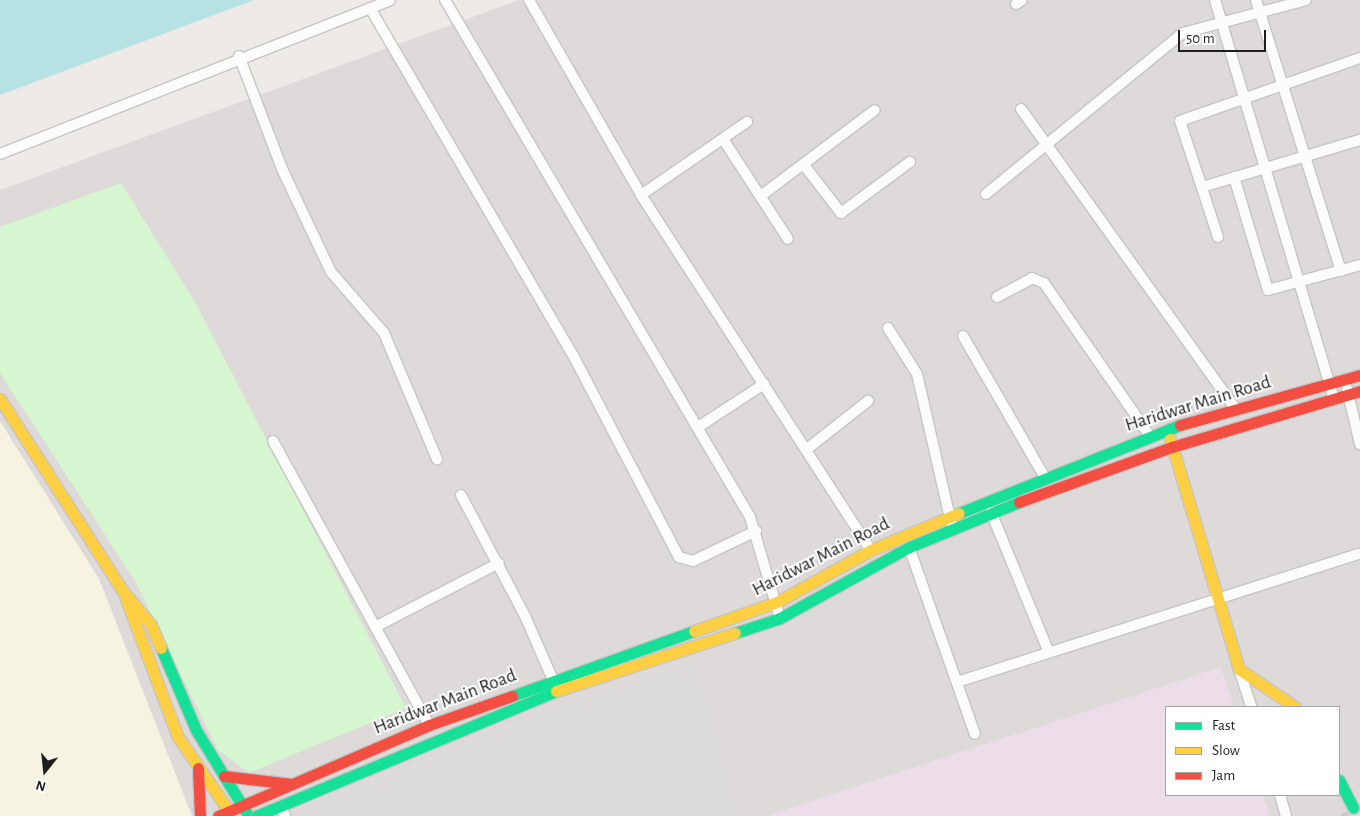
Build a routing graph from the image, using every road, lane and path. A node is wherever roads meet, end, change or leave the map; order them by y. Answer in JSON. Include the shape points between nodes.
{"nodes":[{"id":1,"x":390,"y":0,"type":"edge"},
{"id":2,"x":445,"y":0,"type":"edge"},
{"id":3,"x":529,"y":0,"type":"edge"},
{"id":4,"x":1216,"y":0,"type":"edge"},
{"id":5,"x":1256,"y":0,"type":"edge"},
{"id":6,"x":1298,"y":1,"type":"edge"},
{"id":7,"x":370,"y":8,"type":"junction"},
{"id":8,"x":1260,"y":13,"type":"junction"},
{"id":9,"x":1223,"y":23,"type":"junction"},
{"id":10,"x":239,"y":56,"type":"junction"},
{"id":11,"x":1360,"y":58,"type":"edge"},
{"id":12,"x":1282,"y":82,"type":"junction"},
{"id":13,"x":1245,"y":95,"type":"junction"},
{"id":14,"x":1021,"y":109,"type":"dead end"},
{"id":15,"x":875,"y":110,"type":"dead end"},
{"id":16,"x":747,"y":122,"type":"dead end"},
{"id":17,"x":723,"y":139,"type":"junction"},
{"id":18,"x":1360,"y":140,"type":"edge"},
{"id":19,"x":1046,"y":145,"type":"junction"},
{"id":20,"x":0,"y":154,"type":"edge"},
{"id":21,"x":1304,"y":155,"type":"junction"},
{"id":22,"x":910,"y":162,"type":"dead end"},
{"id":23,"x":804,"y":165,"type":"junction"},
{"id":24,"x":1267,"y":168,"type":"junction"},
{"id":25,"x":1234,"y":177,"type":"junction"},
{"id":26,"x":1202,"y":187,"type":"junction"},
{"id":27,"x":986,"y":194,"type":"dead end"},
{"id":28,"x":641,"y":195,"type":"junction"},
{"id":29,"x":762,"y":195,"type":"junction"},
{"id":30,"x":1218,"y":237,"type":"dead end"},
{"id":31,"x":788,"y":239,"type":"dead end"},
{"id":32,"x":1360,"y":265,"type":"edge"},
{"id":33,"x":1341,"y":271,"type":"junction"},
{"id":34,"x":1300,"y":283,"type":"junction"},
{"id":35,"x":997,"y":298,"type":"dead end"},
{"id":36,"x":888,"y":328,"type":"dead end"},
{"id":37,"x":963,"y":336,"type":"dead end"},
{"id":38,"x":1360,"y":375,"type":"edge"},
{"id":39,"x":1344,"y":380,"type":"junction"},
{"id":40,"x":764,"y":384,"type":"junction"},
{"id":41,"x":1330,"y":384,"type":"junction"},
{"id":42,"x":1360,"y":391,"type":"edge"},
{"id":43,"x":1348,"y":394,"type":"junction"},
{"id":44,"x":1334,"y":398,"type":"junction"},
{"id":45,"x":0,"y":399,"type":"edge"},
{"id":46,"x":868,"y":401,"type":"dead end"},
{"id":47,"x":1235,"y":408,"type":"junction"},
{"id":48,"x":698,"y":427,"type":"junction"},
{"id":49,"x":1166,"y":429,"type":"junction"},
{"id":50,"x":1150,"y":436,"type":"junction"},
{"id":51,"x":273,"y":442,"type":"dead end"},
{"id":52,"x":1360,"y":444,"type":"edge"},
{"id":53,"x":1172,"y":447,"type":"junction"},
{"id":54,"x":807,"y":449,"type":"junction"},
{"id":55,"x":436,"y":459,"type":"dead end"},
{"id":56,"x":1044,"y":476,"type":"junction"},
{"id":57,"x":461,"y":496,"type":"dead end"},
{"id":58,"x":991,"y":512,"type":"junction"},
{"id":59,"x":949,"y":514,"type":"junction"},
{"id":60,"x":952,"y":528,"type":"junction"},
{"id":61,"x":756,"y":531,"type":"junction"},
{"id":62,"x":909,"y":547,"type":"junction"},
{"id":63,"x":871,"y":550,"type":"junction"},
{"id":64,"x":1360,"y":553,"type":"edge"},
{"id":65,"x":498,"y":563,"type":"junction"},
{"id":66,"x":123,"y":591,"type":"junction"},
{"id":67,"x":1217,"y":596,"type":"junction"},
{"id":68,"x":777,"y":602,"type":"junction"},
{"id":69,"x":780,"y":618,"type":"junction"},
{"id":70,"x":377,"y":626,"type":"junction"},
{"id":71,"x":1048,"y":650,"type":"junction"},
{"id":72,"x":1239,"y":669,"type":"junction"},
{"id":73,"x":957,"y":682,"type":"junction"},
{"id":74,"x":555,"y":684,"type":"junction"},
{"id":75,"x":1251,"y":706,"type":"edge"},
{"id":76,"x":1294,"y":706,"type":"edge"},
{"id":77,"x":429,"y":725,"type":"junction"},
{"id":78,"x":975,"y":734,"type":"dead end"},
{"id":79,"x":198,"y":768,"type":"junction"},
{"id":80,"x":224,"y":776,"type":"junction"},
{"id":81,"x":1340,"y":782,"type":"edge"},
{"id":82,"x":292,"y":784,"type":"junction"},
{"id":83,"x":1280,"y":796,"type":"edge"},
{"id":84,"x":242,"y":805,"type":"junction"},
{"id":85,"x":1353,"y":808,"type":"dead end"},
{"id":86,"x":283,"y":811,"type":"edge"},
{"id":87,"x":231,"y":814,"type":"edge"},
{"id":88,"x":200,"y":816,"type":"edge"},
{"id":89,"x":218,"y":816,"type":"edge"},
{"id":90,"x":248,"y":816,"type":"edge"},
{"id":91,"x":256,"y":816,"type":"edge"},
{"id":92,"x":1286,"y":816,"type":"edge"}],
"edges":[{"from":1,"to":7,"type":"street"},
{"from":2,"to":48,"type":"street"},
{"from":3,"to":28,"type":"street"},
{"from":4,"to":9,"type":"street"},
{"from":5,"to":8,"type":"street"},
{"from":6,"to":8,"type":"street"},
{"from":7,"to":10,"type":"street"},
{"from":7,"to":61,"type":"street","via":[[575,359],[679,557],[693,561]]},
{"from":8,"to":9,"type":"street"},
{"from":8,"to":12,"type":"street"},
{"from":9,"to":13,"type":"street"},
{"from":9,"to":19,"type":"street","via":[[1184,33],[1163,46]]},
{"from":10,"to":20,"type":"street"},
{"from":10,"to":55,"type":"street","via":[[283,171],[331,272],[384,333]]},
{"from":11,"to":12,"type":"street"},
{"from":12,"to":13,"type":"street"},
{"from":12,"to":21,"type":"street"},
{"from":13,"to":24,"type":"street"},
{"from":13,"to":26,"type":"street","via":[[1180,121]]},
{"from":14,"to":19,"type":"street"},
{"from":15,"to":23,"type":"street"},
{"from":16,"to":17,"type":"street"},
{"from":17,"to":28,"type":"street"},
{"from":17,"to":29,"type":"street"},
{"from":18,"to":21,"type":"street"},
{"from":19,"to":27,"type":"street"},
{"from":19,"to":47,"type":"street"},
{"from":21,"to":24,"type":"street"},
{"from":21,"to":33,"type":"street"},
{"from":22,"to":23,"type":"street","via":[[841,213]]},
{"from":23,"to":29,"type":"street"},
{"from":24,"to":25,"type":"street"},
{"from":24,"to":34,"type":"street"},
{"from":25,"to":26,"type":"street"},
{"from":25,"to":34,"type":"street","via":[[1265,287],[1272,290]]},
{"from":26,"to":30,"type":"street"},
{"from":28,"to":40,"type":"street"},
{"from":29,"to":31,"type":"street"},
{"from":32,"to":33,"type":"street"},
{"from":33,"to":34,"type":"street"},
{"from":34,"to":41,"type":"street"},
{"from":35,"to":50,"type":"street","via":[[1032,278],[1044,283]]},
{"from":36,"to":59,"type":"street","via":[[917,374]]},
{"from":37,"to":56,"type":"street"},
{"from":38,"to":39,"type":"main road","name":"Haridwar Main Road"},
{"from":39,"to":41,"type":"main road","name":"Haridwar Main Road"},
{"from":39,"to":43,"type":"street"},
{"from":40,"to":48,"type":"street"},
{"from":40,"to":54,"type":"street"},
{"from":41,"to":44,"type":"street"},
{"from":41,"to":47,"type":"main road","name":"Haridwar Main Road"},
{"from":42,"to":43,"type":"main road","name":"Haridwar Main Road"},
{"from":43,"to":44,"type":"main road","name":"Haridwar Main Road"},
{"from":43,"to":52,"type":"street"},
{"from":44,"to":53,"type":"main road","name":"Haridwar Main Road"},
{"from":45,"to":66,"type":"main road"},
{"from":46,"to":54,"type":"street"},
{"from":47,"to":49,"type":"main road","name":"Haridwar Main Road"},
{"from":48,"to":61,"type":"street"},
{"from":49,"to":50,"type":"main road","name":"Haridwar Main Road"},
{"from":49,"to":53,"type":"main road"},
{"from":50,"to":56,"type":"main road","name":"Haridwar Main Road"},
{"from":51,"to":70,"type":"street"},
{"from":53,"to":58,"type":"main road","name":"Haridwar Main Road"},
{"from":53,"to":67,"type":"main road"},
{"from":54,"to":63,"type":"street"},
{"from":56,"to":59,"type":"main road","name":"Haridwar Main Road"},
{"from":57,"to":65,"type":"street"},
{"from":58,"to":60,"type":"main road","name":"Haridwar Main Road"},
{"from":58,"to":71,"type":"street"},
{"from":59,"to":60,"type":"street"},
{"from":59,"to":63,"type":"main road","name":"Haridwar Main Road"},
{"from":60,"to":62,"type":"main road","name":"Haridwar Main Road"},
{"from":61,"to":68,"type":"street"},
{"from":62,"to":69,"type":"main road","name":"Haridwar Main Road"},
{"from":62,"to":73,"type":"street"},
{"from":63,"to":68,"type":"main road","name":"Haridwar Main Road"},
{"from":64,"to":67,"type":"street"},
{"from":65,"to":70,"type":"street"},
{"from":65,"to":74,"type":"street"},
{"from":66,"to":79,"type":"main road","via":[[178,737]]},
{"from":66,"to":80,"type":"main road","via":[[151,625],[196,730]]},
{"from":67,"to":71,"type":"street"},
{"from":67,"to":72,"type":"main road"},
{"from":68,"to":69,"type":"street"},
{"from":68,"to":74,"type":"main road","name":"Haridwar Main Road"},
{"from":69,"to":74,"type":"main road","name":"Haridwar Main Road"},
{"from":70,"to":77,"type":"street"},
{"from":71,"to":73,"type":"street"},
{"from":72,"to":75,"type":"street"},
{"from":72,"to":76,"type":"main road"},
{"from":73,"to":78,"type":"street"},
{"from":74,"to":77,"type":"main road","name":"Haridwar Main Road"},
{"from":74,"to":86,"type":"main road","name":"Haridwar Main Road"},
{"from":77,"to":82,"type":"main road","name":"Haridwar Main Road"},
{"from":79,"to":87,"type":"main road"},
{"from":79,"to":88,"type":"main road"},
{"from":80,"to":82,"type":"main road"},
{"from":80,"to":84,"type":"main road"},
{"from":81,"to":85,"type":"main road"},
{"from":82,"to":84,"type":"main road","name":"Haridwar Main Road"},
{"from":83,"to":92,"type":"street"},
{"from":84,"to":87,"type":"main road","name":"Haridwar Main Road"},
{"from":84,"to":90,"type":"main road"},
{"from":86,"to":91,"type":"main road","name":"Haridwar Main Road"},
{"from":87,"to":89,"type":"main road","name":"Haridwar Main Road"}]}
